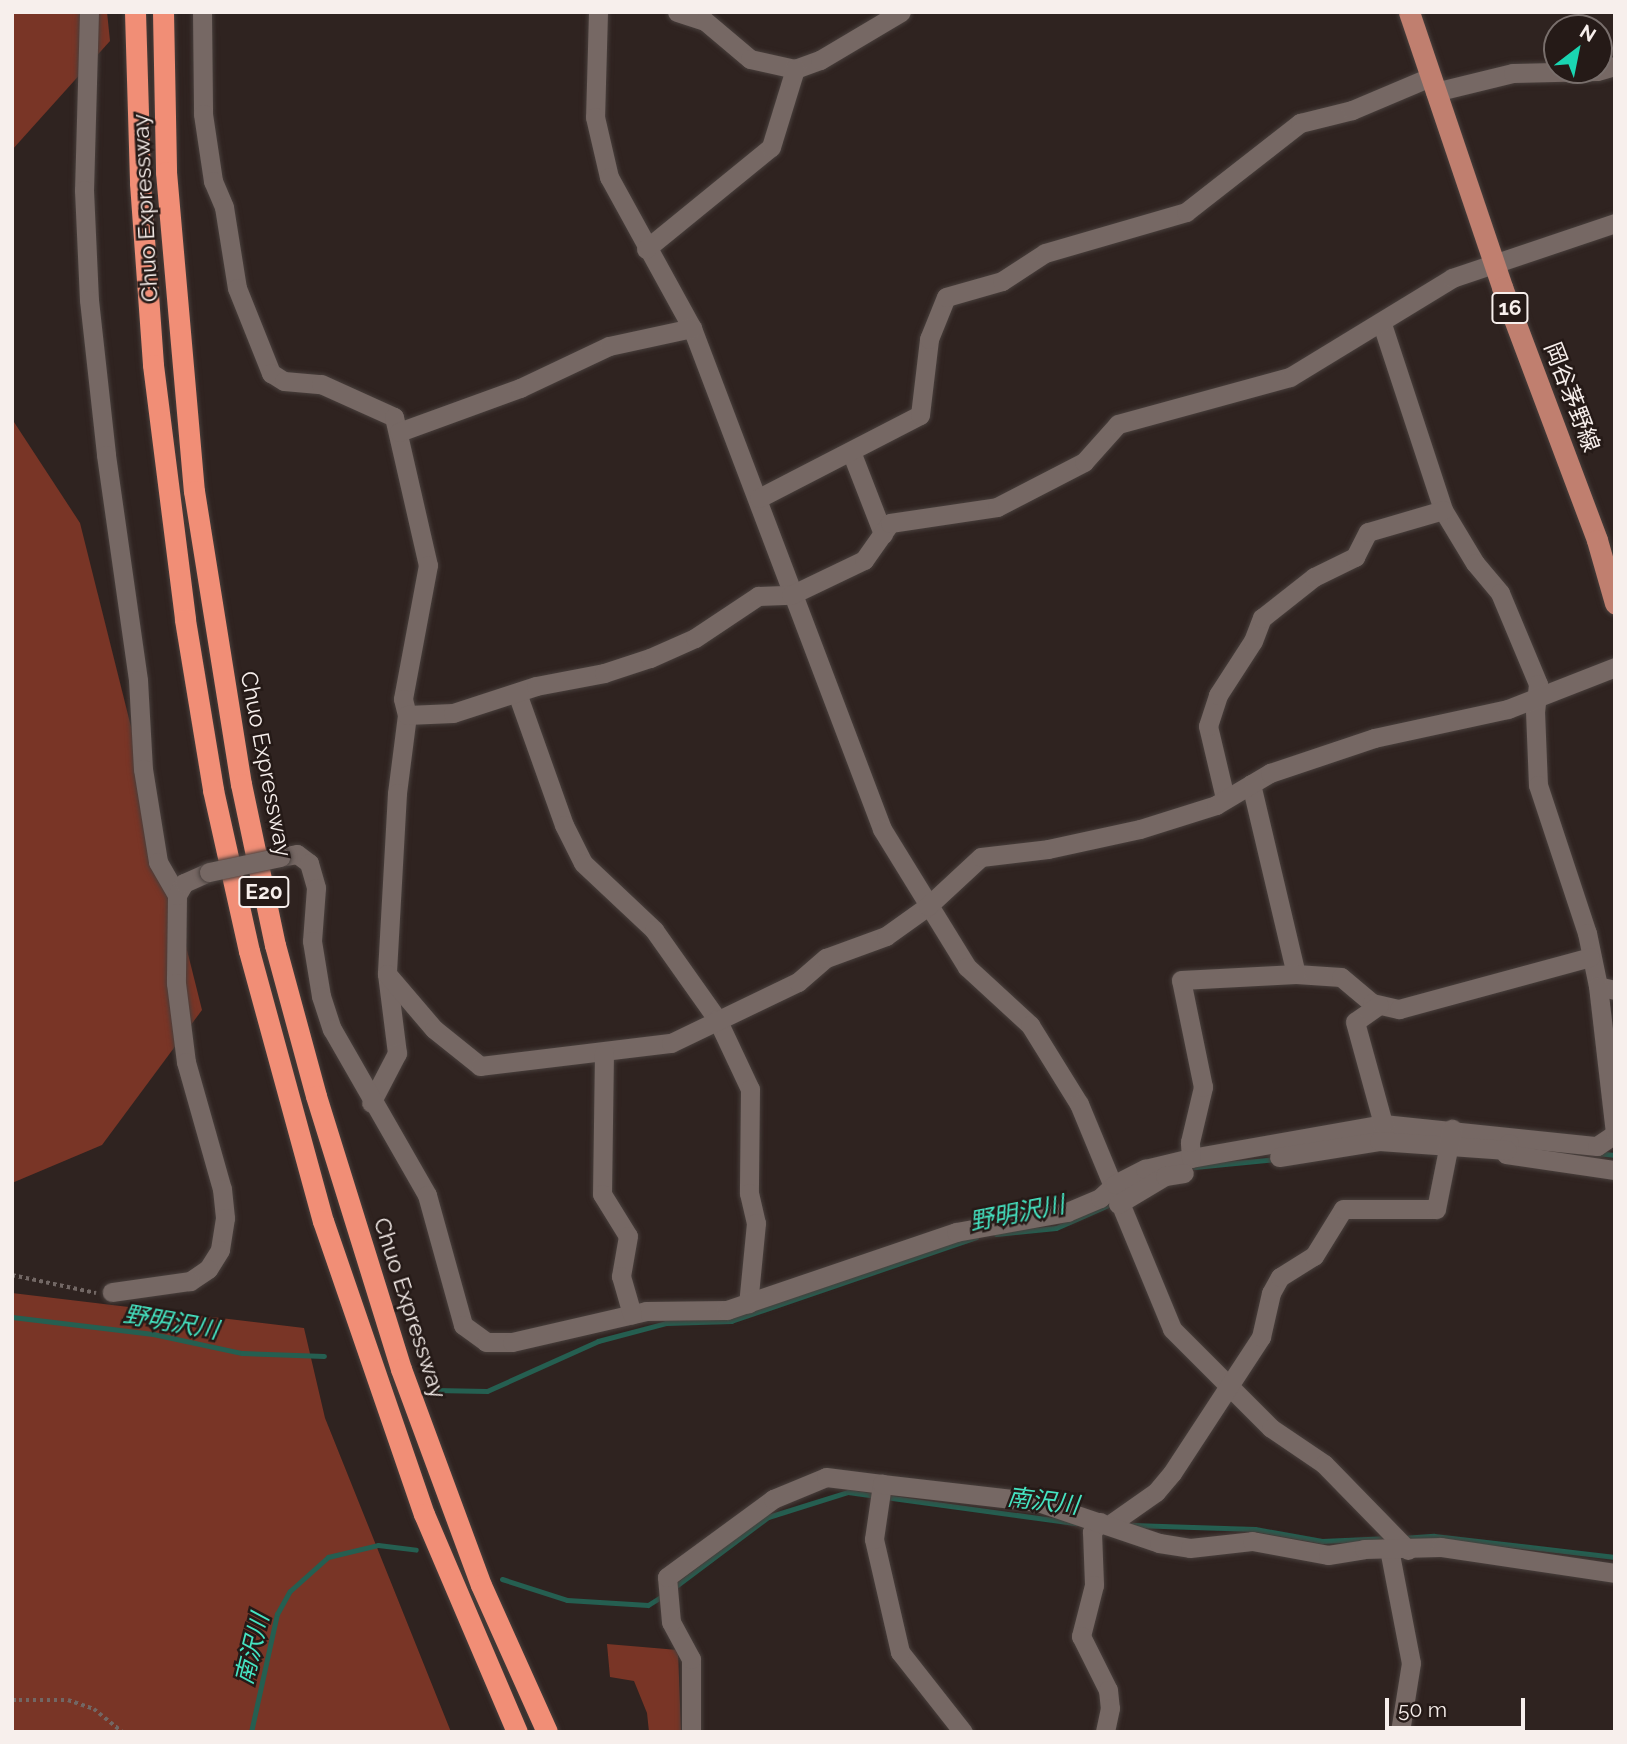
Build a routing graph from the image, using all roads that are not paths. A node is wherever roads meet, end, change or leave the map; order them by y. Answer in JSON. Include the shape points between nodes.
{"nodes":[{"id":1,"x":89,"y":12,"type":"edge"},
{"id":2,"x":135,"y":12,"type":"edge"},
{"id":3,"x":163,"y":12,"type":"edge"},
{"id":4,"x":202,"y":12,"type":"edge"},
{"id":5,"x":598,"y":12,"type":"edge"},
{"id":6,"x":677,"y":12,"type":"edge"},
{"id":7,"x":901,"y":12,"type":"edge"},
{"id":8,"x":1409,"y":12,"type":"edge"},
{"id":9,"x":1615,"y":66,"type":"edge"},
{"id":10,"x":795,"y":69,"type":"junction"},
{"id":11,"x":1433,"y":85,"type":"junction"},
{"id":12,"x":1615,"y":223,"type":"edge"},
{"id":13,"x":646,"y":249,"type":"junction"},
{"id":14,"x":1496,"y":264,"type":"junction"},
{"id":15,"x":1382,"y":324,"type":"junction"},
{"id":16,"x":692,"y":328,"type":"junction"},
{"id":17,"x":398,"y":432,"type":"junction"},
{"id":18,"x":852,"y":454,"type":"junction"},
{"id":19,"x":760,"y":498,"type":"junction"},
{"id":20,"x":1443,"y":510,"type":"junction"},
{"id":21,"x":883,"y":534,"type":"junction"},
{"id":22,"x":791,"y":596,"type":"junction"},
{"id":23,"x":1615,"y":603,"type":"edge"},
{"id":24,"x":1615,"y":667,"type":"edge"},
{"id":25,"x":517,"y":693,"type":"junction"},
{"id":26,"x":1535,"y":697,"type":"junction"},
{"id":27,"x":407,"y":715,"type":"junction"},
{"id":28,"x":1251,"y":784,"type":"junction"},
{"id":29,"x":1226,"y":798,"type":"junction"},
{"id":30,"x":177,"y":895,"type":"junction"},
{"id":31,"x":928,"y":906,"type":"junction"},
{"id":32,"x":1590,"y":957,"type":"junction"},
{"id":33,"x":387,"y":974,"type":"junction"},
{"id":34,"x":1296,"y":974,"type":"junction"},
{"id":35,"x":1606,"y":988,"type":"edge"},
{"id":36,"x":1380,"y":1005,"type":"junction"},
{"id":37,"x":717,"y":1019,"type":"junction"},
{"id":38,"x":604,"y":1052,"type":"junction"},
{"id":39,"x":1613,"y":1082,"type":"edge"},
{"id":40,"x":371,"y":1103,"type":"junction"},
{"id":41,"x":1383,"y":1124,"type":"junction"},
{"id":42,"x":1451,"y":1129,"type":"junction"},
{"id":43,"x":1615,"y":1133,"type":"edge"},
{"id":44,"x":1509,"y":1143,"type":"junction"},
{"id":45,"x":1448,"y":1149,"type":"junction"},
{"id":46,"x":1191,"y":1158,"type":"junction"},
{"id":47,"x":1615,"y":1170,"type":"edge"},
{"id":48,"x":1116,"y":1194,"type":"junction"},
{"id":49,"x":112,"y":1292,"type":"road end"},
{"id":50,"x":748,"y":1304,"type":"junction"},
{"id":51,"x":632,"y":1314,"type":"junction"},
{"id":52,"x":1226,"y":1384,"type":"junction"},
{"id":53,"x":882,"y":1484,"type":"junction"},
{"id":54,"x":1105,"y":1524,"type":"junction"},
{"id":55,"x":1398,"y":1549,"type":"junction"},
{"id":56,"x":1615,"y":1573,"type":"edge"},
{"id":57,"x":517,"y":1732,"type":"edge"},
{"id":58,"x":547,"y":1732,"type":"edge"},
{"id":59,"x":691,"y":1732,"type":"edge"},
{"id":60,"x":963,"y":1732,"type":"edge"},
{"id":61,"x":1105,"y":1732,"type":"edge"},
{"id":62,"x":1400,"y":1732,"type":"edge"}],
"edges":[{"from":1,"to":30,"type":"street","via":[[83,134],[89,300],[138,680],[143,769],[158,862]]},
{"from":2,"to":57,"type":"highway","name":"Chuo Expressway","number":"E20","via":[[140,183],[153,365],[185,620],[213,790],[249,951],[327,1234],[424,1514]]},
{"from":3,"to":58,"type":"highway","name":"Chuo Expressway","number":"E20","via":[[166,172],[194,491],[241,784],[275,945],[316,1097],[401,1369],[481,1586]]},
{"from":4,"to":17,"type":"street","via":[[203,114],[213,181],[224,208],[237,288],[271,373],[284,381],[321,384],[385,411],[394,417]]},
{"from":5,"to":13,"type":"street","via":[[594,72],[600,140],[609,177]]},
{"from":6,"to":10,"type":"street","via":[[705,21],[750,59]]},
{"from":7,"to":10,"type":"street","via":[[820,60]]},
{"from":8,"to":11,"type":"main road","name":"岡谷茅野線","number":"16"},
{"from":9,"to":11,"type":"street"},
{"from":10,"to":13,"type":"street","via":[[771,146]]},
{"from":11,"to":14,"type":"main road","name":"岡谷茅野線","number":"16"},
{"from":11,"to":18,"type":"street","via":[[1300,123],[1186,212],[1045,253],[1002,281],[946,296],[929,339],[920,415]]},
{"from":12,"to":14,"type":"street"},
{"from":13,"to":16,"type":"street"},
{"from":14,"to":15,"type":"street","via":[[1452,278]]},
{"from":14,"to":23,"type":"main road","name":"岡谷茅野線","number":"16","via":[[1597,540]]},
{"from":15,"to":20,"type":"street"},
{"from":15,"to":21,"type":"street","via":[[1290,377],[1118,424],[1084,462],[997,508],[890,523]]},
{"from":16,"to":17,"type":"street","via":[[609,346],[520,387]]},
{"from":16,"to":19,"type":"street"},
{"from":17,"to":27,"type":"street","via":[[428,565],[403,699]]},
{"from":18,"to":19,"type":"street"},
{"from":18,"to":21,"type":"street"},
{"from":19,"to":22,"type":"street"},
{"from":20,"to":26,"type":"street","via":[[1475,563],[1500,593],[1538,684]]},
{"from":20,"to":29,"type":"street","via":[[1368,533],[1355,557],[1314,577],[1262,618],[1254,641],[1218,695],[1208,726]]},
{"from":21,"to":22,"type":"street","via":[[864,560]]},
{"from":22,"to":25,"type":"street","via":[[758,596],[695,638],[650,658]]},
{"from":22,"to":31,"type":"street","via":[[865,793]]},
{"from":24,"to":26,"type":"street"},
{"from":25,"to":27,"type":"street","via":[[453,713]]},
{"from":25,"to":37,"type":"street","via":[[564,825],[583,863],[654,930]]},
{"from":26,"to":28,"type":"street","via":[[1508,709],[1374,738]]},
{"from":26,"to":32,"type":"street","via":[[1538,785],[1587,933]]},
{"from":27,"to":33,"type":"street","via":[[397,793]]},
{"from":28,"to":29,"type":"street"},
{"from":28,"to":34,"type":"street"},
{"from":29,"to":31,"type":"street","via":[[1216,805],[1091,841],[981,857]]},
{"from":30,"to":40,"type":"street","bridge":true,"via":[[184,883],[209,872],[297,854],[309,863],[316,888],[312,941],[321,996]]},
{"from":30,"to":49,"type":"street","via":[[176,983],[186,1062],[222,1189],[225,1218],[220,1250],[208,1269],[190,1281]]},
{"from":31,"to":37,"type":"street","via":[[886,936],[826,958],[798,982]]},
{"from":31,"to":48,"type":"street","via":[[967,967],[1031,1025],[1079,1104]]},
{"from":32,"to":35,"type":"street"},
{"from":32,"to":36,"type":"street","via":[[1399,1009]]},
{"from":33,"to":38,"type":"street","via":[[434,1029],[480,1066]]},
{"from":33,"to":40,"type":"street","via":[[397,1053]]},
{"from":34,"to":36,"type":"street","via":[[1341,976]]},
{"from":34,"to":46,"type":"street","via":[[1181,980],[1203,1087],[1189,1142]]},
{"from":35,"to":39,"type":"street"},
{"from":36,"to":41,"type":"street","via":[[1355,1022]]},
{"from":37,"to":38,"type":"street","via":[[671,1043]]},
{"from":37,"to":50,"type":"street","via":[[750,1089],[749,1193],[757,1223]]},
{"from":38,"to":51,"type":"street","via":[[602,1194],[628,1236],[621,1276]]},
{"from":39,"to":43,"type":"street"},
{"from":40,"to":51,"type":"street","via":[[427,1195],[463,1325],[486,1342],[512,1342]]},
{"from":41,"to":42,"type":"street"},
{"from":41,"to":46,"type":"street"},
{"from":42,"to":44,"type":"street"},
{"from":42,"to":45,"type":"street"},
{"from":43,"to":44,"type":"street","via":[[1597,1146]]},
{"from":44,"to":45,"type":"street"},
{"from":44,"to":47,"type":"street","via":[[1506,1154]]},
{"from":45,"to":48,"type":"street","via":[[1379,1141],[1165,1176]]},
{"from":45,"to":52,"type":"street","via":[[1436,1209],[1343,1209],[1314,1256],[1280,1277],[1271,1293],[1261,1338]]},
{"from":46,"to":48,"type":"street","via":[[1144,1169]]},
{"from":48,"to":50,"type":"street","via":[[1068,1212],[956,1232]]},
{"from":48,"to":52,"type":"street","via":[[1172,1329]]},
{"from":50,"to":51,"type":"street","via":[[727,1310]]},
{"from":52,"to":54,"type":"street","via":[[1156,1492]]},
{"from":52,"to":55,"type":"street","via":[[1271,1428],[1324,1464]]},
{"from":53,"to":54,"type":"street","via":[[1038,1502]]},
{"from":53,"to":59,"type":"street","via":[[826,1477],[784,1495],[667,1577],[671,1622],[691,1659]]},
{"from":53,"to":60,"type":"street","via":[[874,1539],[900,1652]]},
{"from":54,"to":55,"type":"street","via":[[1158,1543],[1190,1548],[1252,1541],[1328,1555]]},
{"from":54,"to":61,"type":"street","via":[[1092,1532],[1094,1585],[1080,1636],[1108,1690],[1111,1707]]},
{"from":55,"to":56,"type":"street","via":[[1441,1547]]},
{"from":55,"to":62,"type":"street","via":[[1411,1663]]}]}
